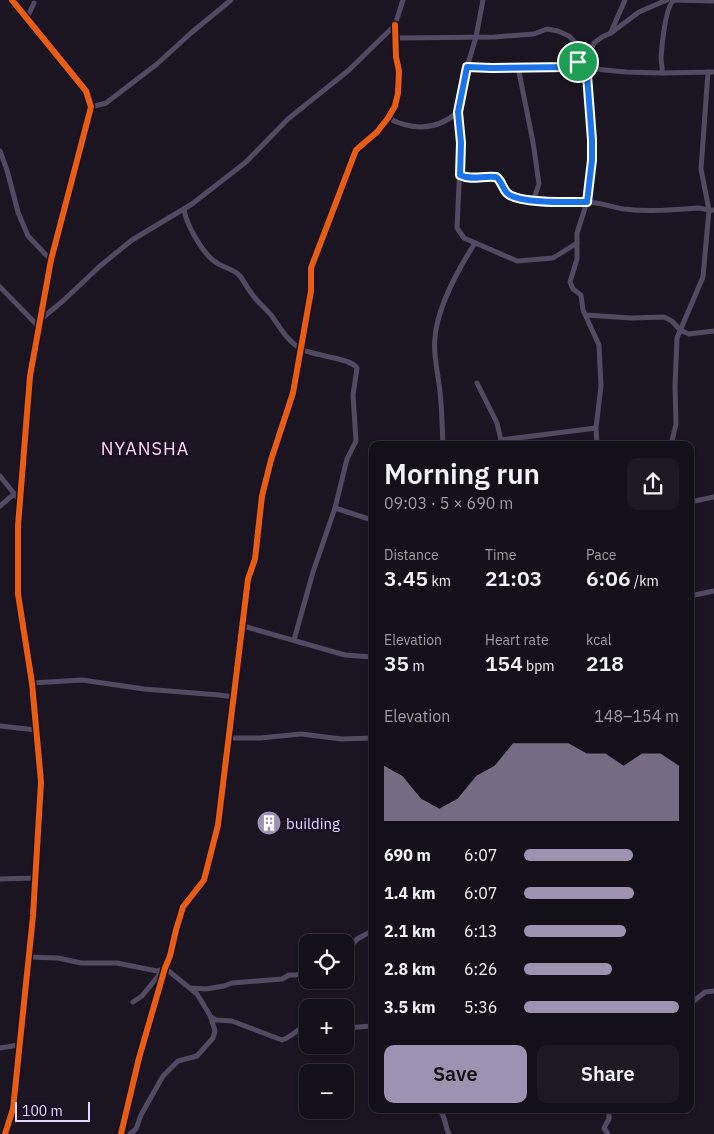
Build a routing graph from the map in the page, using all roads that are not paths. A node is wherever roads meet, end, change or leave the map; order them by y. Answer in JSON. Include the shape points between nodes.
{"nodes":[{"id":1,"x":12,"y":0,"type":"edge"},
{"id":2,"x":231,"y":0,"type":"edge"},
{"id":3,"x":403,"y":0,"type":"edge"},
{"id":4,"x":483,"y":0,"type":"edge"},
{"id":5,"x":625,"y":0,"type":"edge"},
{"id":6,"x":666,"y":0,"type":"edge"},
{"id":7,"x":672,"y":0,"type":"edge"},
{"id":8,"x":714,"y":1,"type":"edge"},
{"id":9,"x":34,"y":3,"type":"dead end"},
{"id":10,"x":27,"y":18,"type":"junction"},
{"id":11,"x":394,"y":25,"type":"junction"},
{"id":12,"x":611,"y":33,"type":"junction"},
{"id":13,"x":476,"y":36,"type":"junction"},
{"id":14,"x":395,"y":38,"type":"junction"},
{"id":15,"x":584,"y":56,"type":"junction"},
{"id":16,"x":586,"y":62,"type":"junction"},
{"id":17,"x":467,"y":67,"type":"junction"},
{"id":18,"x":518,"y":67,"type":"junction"},
{"id":19,"x":570,"y":67,"type":"junction"},
{"id":20,"x":586,"y":69,"type":"junction"},
{"id":21,"x":711,"y":72,"type":"edge"},
{"id":22,"x":662,"y":73,"type":"junction"},
{"id":23,"x":91,"y":107,"type":"junction"},
{"id":24,"x":458,"y":112,"type":"junction"},
{"id":25,"x":388,"y":118,"type":"junction"},
{"id":26,"x":0,"y":151,"type":"edge"},
{"id":27,"x":460,"y":175,"type":"junction"},
{"id":28,"x":534,"y":201,"type":"junction"},
{"id":29,"x":587,"y":202,"type":"junction"},
{"id":30,"x":184,"y":209,"type":"junction"},
{"id":31,"x":711,"y":210,"type":"edge"},
{"id":32,"x":475,"y":243,"type":"junction"},
{"id":33,"x":577,"y":243,"type":"junction"},
{"id":34,"x":51,"y":260,"type":"junction"},
{"id":35,"x":0,"y":287,"type":"edge"},
{"id":36,"x":586,"y":315,"type":"junction"},
{"id":37,"x":40,"y":320,"type":"junction"},
{"id":38,"x":39,"y":327,"type":"junction"},
{"id":39,"x":680,"y":330,"type":"junction"},
{"id":40,"x":714,"y":331,"type":"edge"},
{"id":41,"x":300,"y":349,"type":"junction"},
{"id":42,"x":477,"y":383,"type":"dead end"},
{"id":43,"x":596,"y":428,"type":"junction"},
{"id":44,"x":443,"y":441,"type":"edge"},
{"id":45,"x":499,"y":441,"type":"edge"},
{"id":46,"x":512,"y":441,"type":"edge"},
{"id":47,"x":597,"y":441,"type":"edge"},
{"id":48,"x":671,"y":441,"type":"edge"},
{"id":49,"x":0,"y":476,"type":"edge"},
{"id":50,"x":14,"y":494,"type":"junction"},
{"id":51,"x":714,"y":497,"type":"edge"},
{"id":52,"x":20,"y":501,"type":"junction"},
{"id":53,"x":694,"y":501,"type":"edge"},
{"id":54,"x":0,"y":506,"type":"edge"},
{"id":55,"x":335,"y":508,"type":"junction"},
{"id":56,"x":369,"y":519,"type":"edge"},
{"id":57,"x":714,"y":591,"type":"edge"},
{"id":58,"x":694,"y":595,"type":"edge"},
{"id":59,"x":243,"y":626,"type":"junction"},
{"id":60,"x":294,"y":640,"type":"junction"},
{"id":61,"x":369,"y":657,"type":"edge"},
{"id":62,"x":32,"y":683,"type":"junction"},
{"id":63,"x":234,"y":698,"type":"junction"},
{"id":64,"x":0,"y":726,"type":"edge"},
{"id":65,"x":36,"y":730,"type":"junction"},
{"id":66,"x":229,"y":738,"type":"junction"},
{"id":67,"x":369,"y":738,"type":"edge"},
{"id":68,"x":35,"y":878,"type":"junction"},
{"id":69,"x":0,"y":879,"type":"edge"},
{"id":70,"x":369,"y":933,"type":"edge"},
{"id":71,"x":354,"y":942,"type":"edge"},
{"id":72,"x":28,"y":957,"type":"junction"},
{"id":73,"x":165,"y":968,"type":"junction"},
{"id":74,"x":299,"y":974,"type":"edge"},
{"id":75,"x":191,"y":988,"type":"junction"},
{"id":76,"x":714,"y":991,"type":"edge"},
{"id":77,"x":694,"y":1001,"type":"edge"},
{"id":78,"x":133,"y":1002,"type":"dead end"},
{"id":79,"x":210,"y":1017,"type":"junction"},
{"id":80,"x":369,"y":1026,"type":"edge"},
{"id":81,"x":354,"y":1027,"type":"edge"},
{"id":82,"x":299,"y":1031,"type":"edge"},
{"id":83,"x":19,"y":1045,"type":"junction"},
{"id":84,"x":0,"y":1048,"type":"edge"},
{"id":85,"x":442,"y":1113,"type":"edge"},
{"id":86,"x":609,"y":1113,"type":"edge"},
{"id":87,"x":5,"y":1134,"type":"edge"},
{"id":88,"x":121,"y":1134,"type":"edge"},
{"id":89,"x":130,"y":1134,"type":"edge"},
{"id":90,"x":449,"y":1134,"type":"edge"},
{"id":91,"x":608,"y":1134,"type":"edge"}],
"edges":[{"from":1,"to":10,"type":"street"},
{"from":2,"to":23,"type":"street","via":[[106,103]]},
{"from":3,"to":11,"type":"street"},
{"from":4,"to":13,"type":"street"},
{"from":5,"to":12,"type":"street"},
{"from":6,"to":12,"type":"street","via":[[639,12]]},
{"from":7,"to":8,"type":"street"},
{"from":7,"to":22,"type":"street","via":[[668,6],[661,55]]},
{"from":9,"to":10,"type":"street"},
{"from":10,"to":23,"type":"street","via":[[86,91]]},
{"from":11,"to":14,"type":"street"},
{"from":11,"to":30,"type":"street","via":[[349,70],[288,119],[246,162]]},
{"from":12,"to":16,"type":"street","via":[[594,43]]},
{"from":13,"to":14,"type":"street"},
{"from":13,"to":15,"type":"street","via":[[534,34],[547,29],[558,31],[574,39]]},
{"from":13,"to":17,"type":"street"},
{"from":14,"to":25,"type":"street","via":[[399,85],[395,106]]},
{"from":15,"to":16,"type":"street"},
{"from":15,"to":19,"type":"street"},
{"from":16,"to":20,"type":"street"},
{"from":17,"to":18,"type":"street"},
{"from":17,"to":24,"type":"street"},
{"from":18,"to":19,"type":"street"},
{"from":18,"to":28,"type":"street","via":[[539,184]]},
{"from":19,"to":20,"type":"street"},
{"from":20,"to":22,"type":"street"},
{"from":20,"to":29,"type":"street","via":[[592,140]]},
{"from":21,"to":22,"type":"street"},
{"from":21,"to":31,"type":"street","via":[[701,169]]},
{"from":23,"to":34,"type":"street"},
{"from":24,"to":25,"type":"street","via":[[428,128],[408,126]]},
{"from":24,"to":27,"type":"street"},
{"from":25,"to":41,"type":"street","via":[[356,150],[325,229],[311,268],[311,291]]},
{"from":26,"to":34,"type":"street","via":[[28,236]]},
{"from":27,"to":28,"type":"street","via":[[496,177],[508,194]]},
{"from":27,"to":32,"type":"street","via":[[457,228],[464,238]]},
{"from":28,"to":29,"type":"street"},
{"from":29,"to":31,"type":"street","via":[[652,211]]},
{"from":29,"to":33,"type":"street"},
{"from":30,"to":37,"type":"street","via":[[132,240]]},
{"from":30,"to":41,"type":"street","via":[[196,238],[209,256],[239,276],[288,339]]},
{"from":31,"to":39,"type":"street","via":[[703,277]]},
{"from":32,"to":33,"type":"street","via":[[517,261],[553,258]]},
{"from":32,"to":44,"type":"street","via":[[460,266],[434,340]]},
{"from":33,"to":36,"type":"street","via":[[579,250],[570,282],[581,295]]},
{"from":34,"to":37,"type":"street"},
{"from":35,"to":38,"type":"street"},
{"from":36,"to":39,"type":"street","via":[[664,318]]},
{"from":36,"to":43,"type":"street","via":[[599,345],[601,386]]},
{"from":37,"to":38,"type":"street"},
{"from":38,"to":52,"type":"street","via":[[30,376]]},
{"from":39,"to":40,"type":"street","via":[[689,334]]},
{"from":39,"to":48,"type":"street","via":[[677,338],[676,424]]},
{"from":41,"to":55,"type":"street","via":[[353,363],[357,368],[353,395],[356,441],[347,459]]},
{"from":41,"to":59,"type":"street","via":[[293,394],[270,460],[262,496]]},
{"from":42,"to":45,"type":"street","via":[[497,423]]},
{"from":43,"to":46,"type":"street"},
{"from":43,"to":47,"type":"street"},
{"from":49,"to":50,"type":"street"},
{"from":50,"to":52,"type":"street"},
{"from":50,"to":54,"type":"street"},
{"from":51,"to":53,"type":"street"},
{"from":52,"to":62,"type":"street","via":[[18,594]]},
{"from":55,"to":56,"type":"street"},
{"from":55,"to":60,"type":"street"},
{"from":57,"to":58,"type":"street"},
{"from":59,"to":60,"type":"street"},
{"from":59,"to":63,"type":"street"},
{"from":60,"to":61,"type":"street","via":[[345,655]]},
{"from":62,"to":63,"type":"street","via":[[82,680]]},
{"from":62,"to":65,"type":"street"},
{"from":63,"to":66,"type":"street"},
{"from":64,"to":65,"type":"street"},
{"from":65,"to":68,"type":"street","via":[[41,782]]},
{"from":66,"to":67,"type":"street","via":[[301,734],[342,739]]},
{"from":66,"to":73,"type":"street","via":[[218,826],[204,880],[184,907]]},
{"from":68,"to":69,"type":"street"},
{"from":68,"to":72,"type":"street"},
{"from":70,"to":71,"type":"street"},
{"from":72,"to":73,"type":"street","via":[[117,963],[157,971]]},
{"from":72,"to":83,"type":"street"},
{"from":73,"to":75,"type":"street"},
{"from":73,"to":78,"type":"street"},
{"from":73,"to":88,"type":"street","via":[[138,1058]]},
{"from":74,"to":75,"type":"street","via":[[282,979]]},
{"from":75,"to":79,"type":"street"},
{"from":76,"to":77,"type":"street","via":[[705,992]]},
{"from":79,"to":82,"type":"street","via":[[232,1021],[282,1040]]},
{"from":79,"to":89,"type":"street","via":[[213,1038],[197,1056],[178,1061],[163,1076]]},
{"from":80,"to":81,"type":"street"},
{"from":83,"to":84,"type":"street"},
{"from":83,"to":87,"type":"street","via":[[13,1109]]},
{"from":85,"to":90,"type":"street"},
{"from":86,"to":91,"type":"street","via":[[604,1128]]}]}
